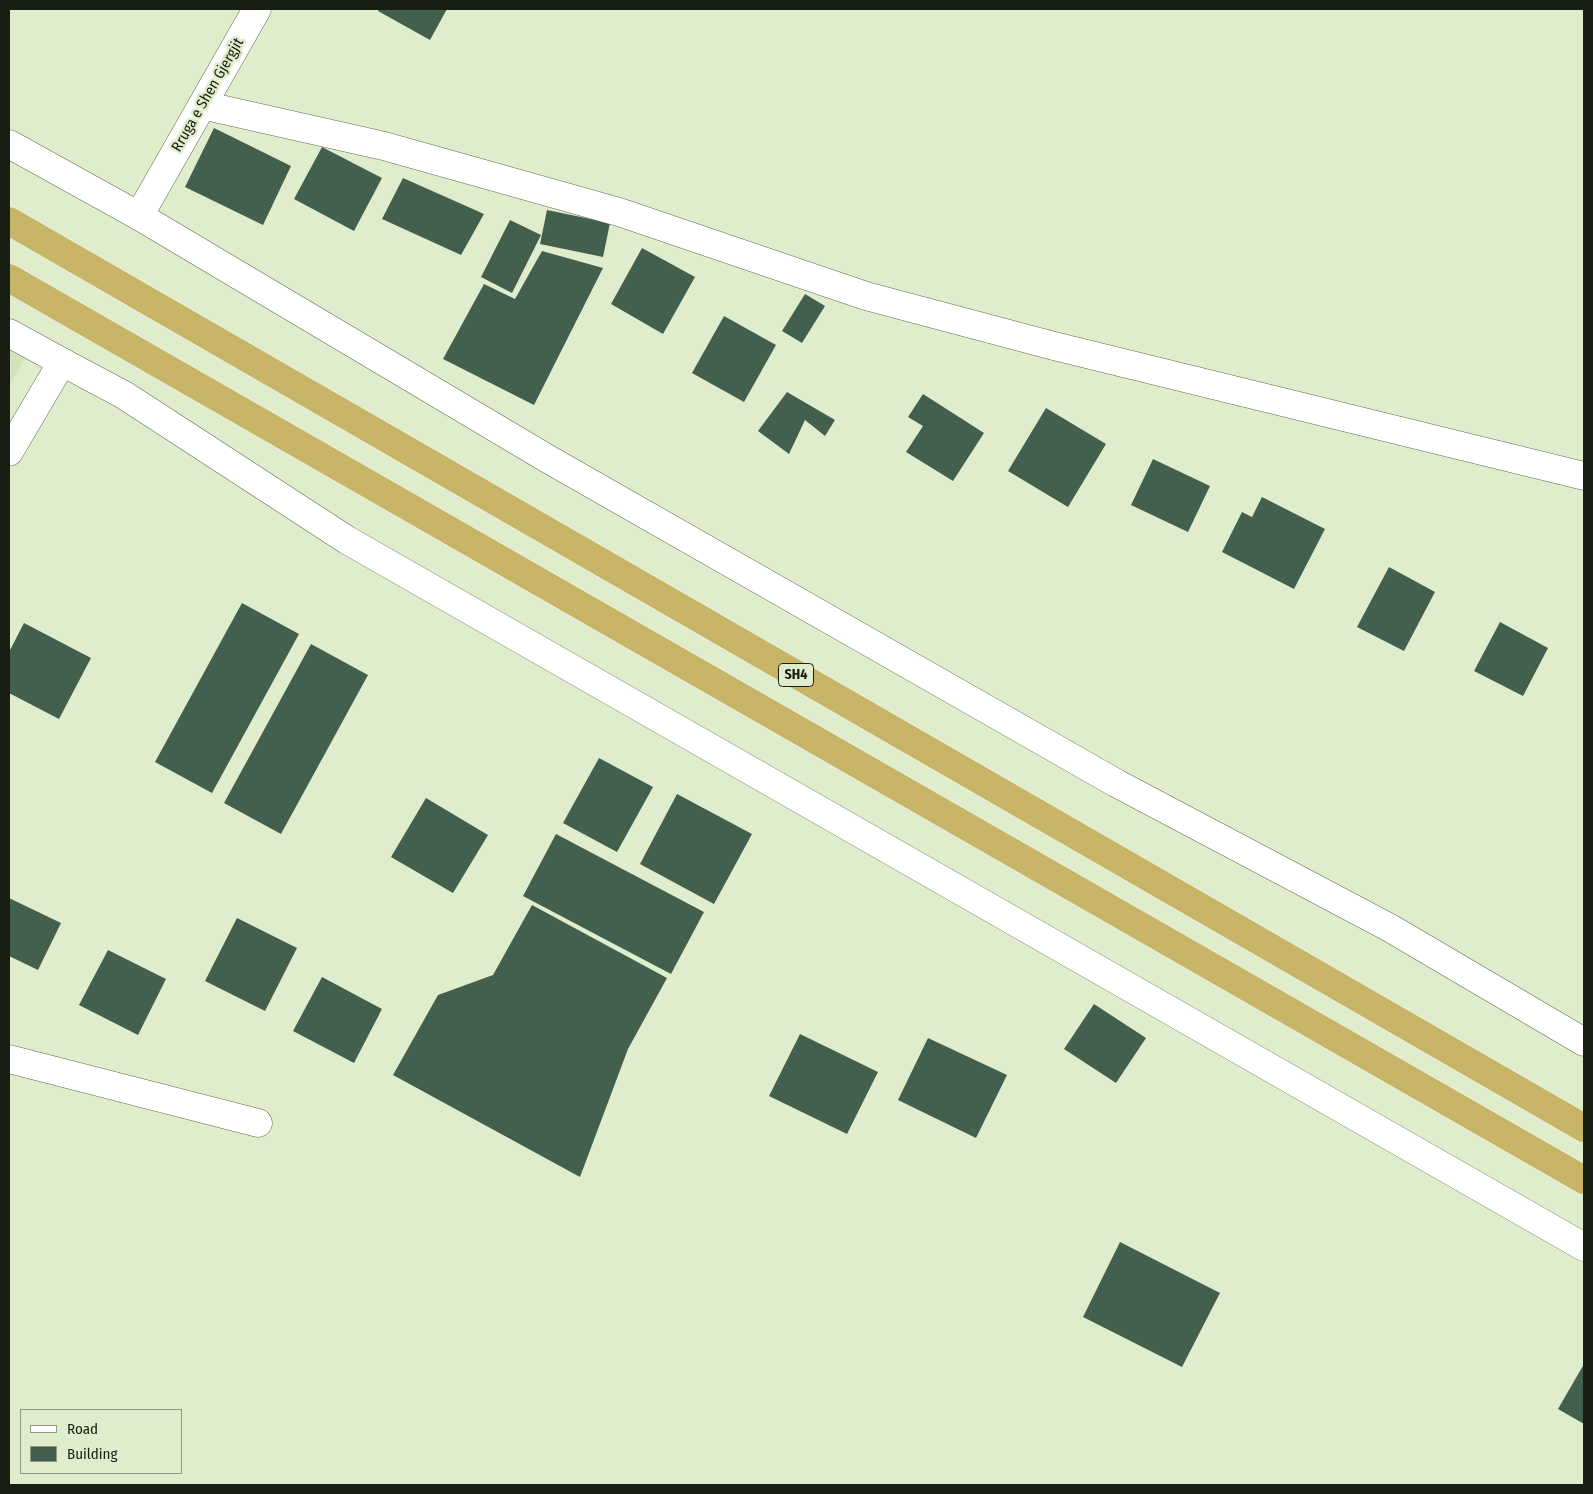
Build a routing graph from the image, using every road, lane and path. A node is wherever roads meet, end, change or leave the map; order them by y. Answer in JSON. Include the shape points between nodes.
{"nodes":[{"id":1,"x":257,"y":9,"type":"edge"},
{"id":2,"x":202,"y":105,"type":"junction"},
{"id":3,"x":9,"y":144,"type":"edge"},
{"id":4,"x":139,"y":216,"type":"junction"},
{"id":5,"x":9,"y":221,"type":"edge"},
{"id":6,"x":9,"y":278,"type":"edge"},
{"id":7,"x":9,"y":333,"type":"edge"},
{"id":8,"x":62,"y":362,"type":"junction"},
{"id":9,"x":9,"y":452,"type":"edge"},
{"id":10,"x":1584,"y":476,"type":"edge"},
{"id":11,"x":1584,"y":1042,"type":"edge"},
{"id":12,"x":9,"y":1059,"type":"edge"},
{"id":13,"x":258,"y":1123,"type":"dead end"},
{"id":14,"x":1584,"y":1128,"type":"edge"},
{"id":15,"x":1584,"y":1180,"type":"edge"},
{"id":16,"x":1584,"y":1247,"type":"edge"}],
"edges":[{"from":1,"to":2,"type":"street","name":"Rruga e Shen Gjergjit"},
{"from":2,"to":4,"type":"street","name":"Rruga e Shen Gjergjit"},
{"from":2,"to":10,"type":"street","via":[[384,146],[619,212],[875,298],[1054,346]]},
{"from":3,"to":4,"type":"street"},
{"from":4,"to":11,"type":"street","via":[[548,460],[1116,783],[1390,928]]},
{"from":5,"to":14,"type":"highway","number":"SH4"},
{"from":6,"to":15,"type":"highway"},
{"from":7,"to":8,"type":"street"},
{"from":8,"to":9,"type":"street"},
{"from":8,"to":16,"type":"street","via":[[124,395],[348,540]]},
{"from":12,"to":13,"type":"street"}]}
